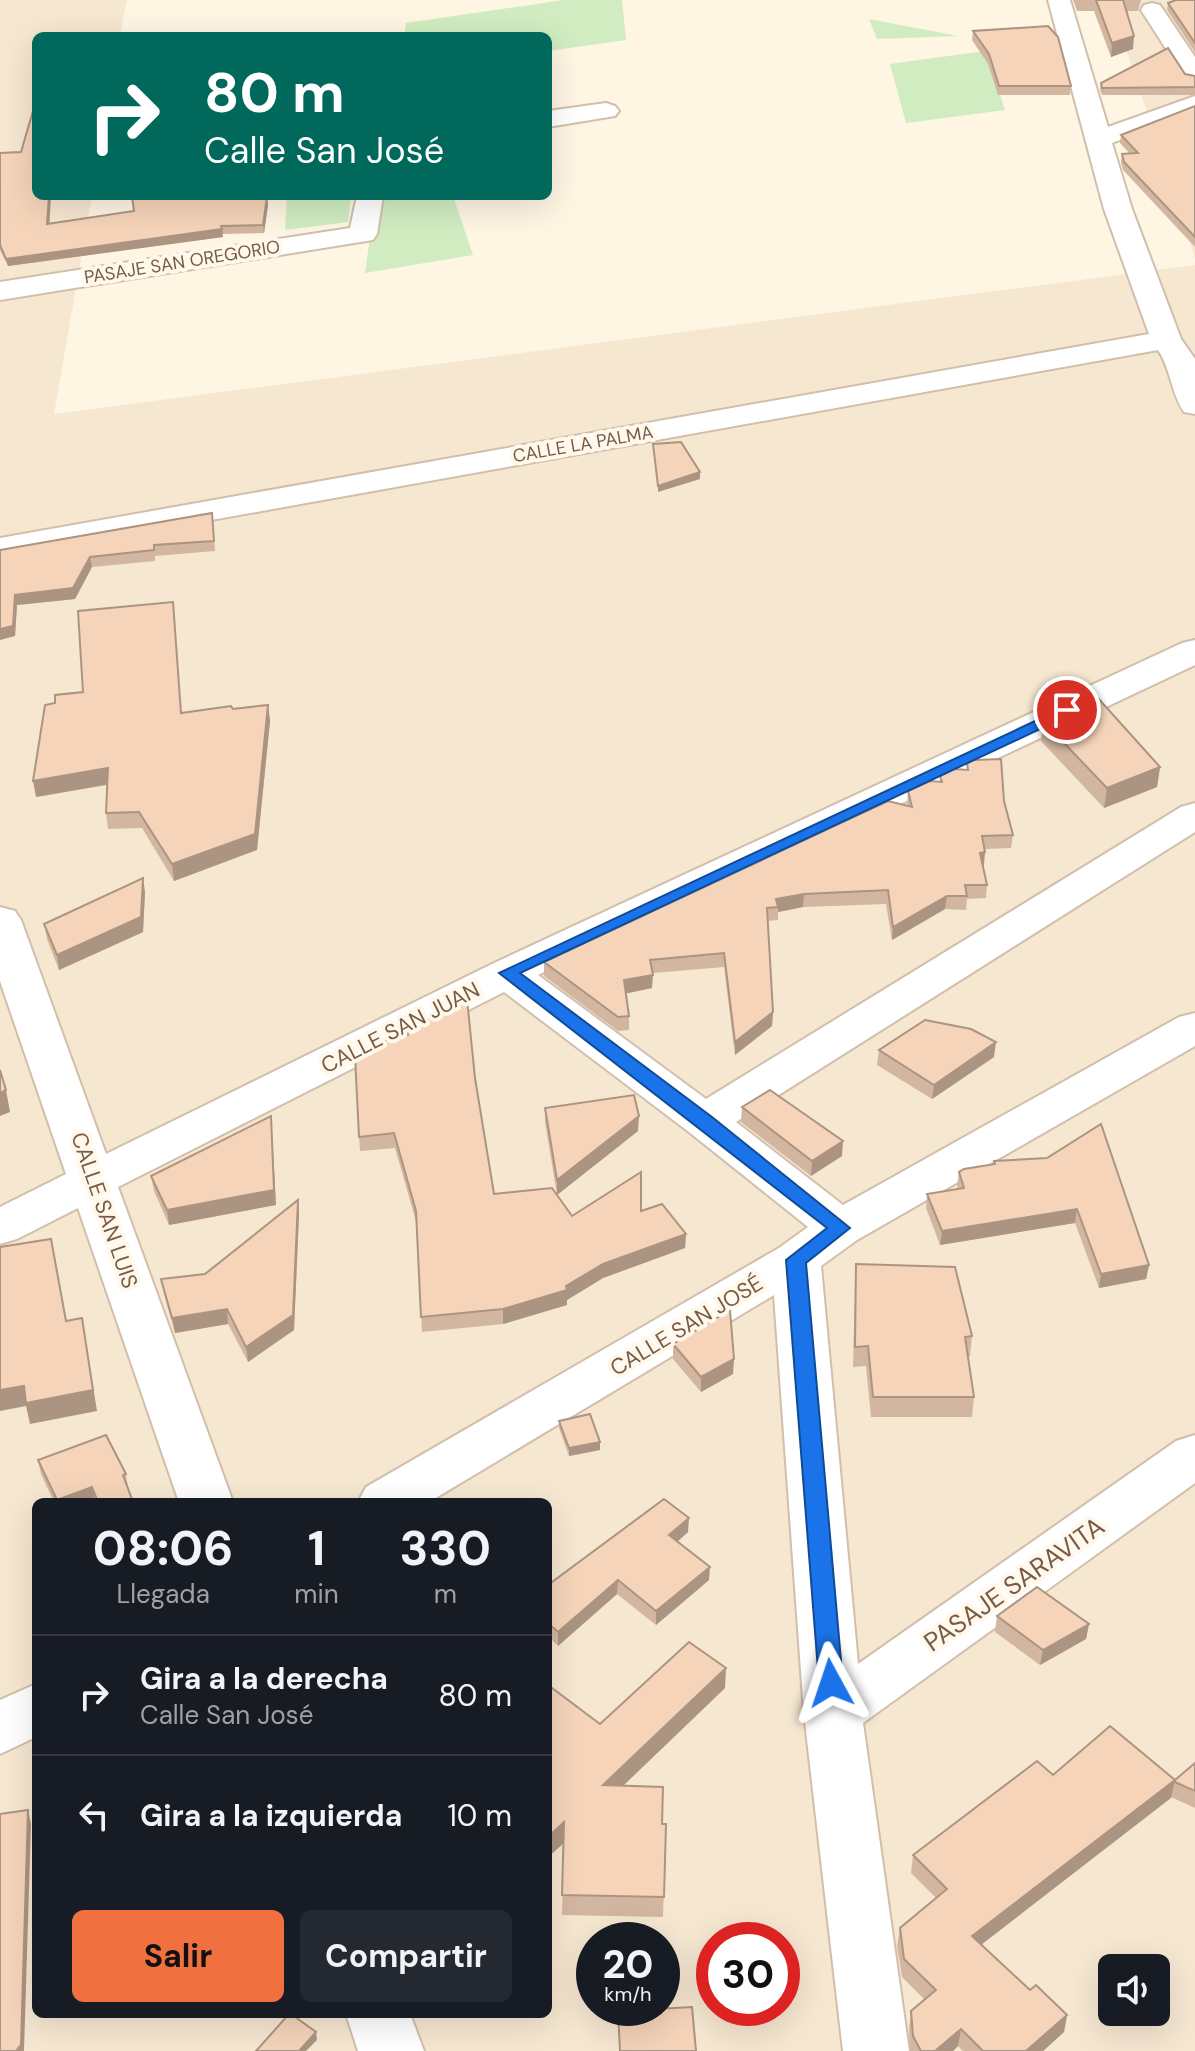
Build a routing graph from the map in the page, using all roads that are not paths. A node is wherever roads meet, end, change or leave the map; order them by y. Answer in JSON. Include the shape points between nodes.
{"nodes":[{"id":1,"x":1059,"y":0,"type":"edge"},
{"id":2,"x":1152,"y":10,"type":"dead end"},
{"id":3,"x":1191,"y":60,"type":"edge"},
{"id":4,"x":1195,"y":103,"type":"edge"},
{"id":5,"x":606,"y":111,"type":"dead end"},
{"id":6,"x":552,"y":118,"type":"edge"},
{"id":7,"x":1100,"y":139,"type":"junction"},
{"id":8,"x":369,"y":200,"type":"edge"},
{"id":9,"x":0,"y":291,"type":"edge"},
{"id":10,"x":1181,"y":354,"type":"edge"},
{"id":11,"x":1195,"y":405,"type":"edge"},
{"id":12,"x":0,"y":548,"type":"edge"},
{"id":13,"x":1195,"y":651,"type":"edge"},
{"id":14,"x":1195,"y":815,"type":"edge"},
{"id":15,"x":0,"y":920,"type":"edge"},
{"id":16,"x":507,"y":973,"type":"junction"},
{"id":17,"x":1195,"y":1027,"type":"edge"},
{"id":18,"x":705,"y":1121,"type":"junction"},
{"id":19,"x":95,"y":1182,"type":"junction"},
{"id":20,"x":0,"y":1227,"type":"edge"},
{"id":21,"x":840,"y":1228,"type":"junction"},
{"id":22,"x":796,"y":1260,"type":"junction"},
{"id":23,"x":1195,"y":1455,"type":"edge"},
{"id":24,"x":205,"y":1498,"type":"edge"},
{"id":25,"x":392,"y":1498,"type":"edge"},
{"id":26,"x":32,"y":1710,"type":"edge"},
{"id":27,"x":833,"y":1713,"type":"junction"},
{"id":28,"x":0,"y":1729,"type":"edge"},
{"id":29,"x":379,"y":2018,"type":"edge"},
{"id":30,"x":391,"y":2051,"type":"edge"},
{"id":31,"x":876,"y":2051,"type":"edge"}],
"edges":[{"from":1,"to":7,"type":"street"},
{"from":2,"to":3,"type":"street"},
{"from":4,"to":7,"type":"street"},
{"from":5,"to":6,"type":"street"},
{"from":7,"to":10,"type":"street","via":[[1118,209]]},
{"from":8,"to":9,"type":"street","name":"PASAJE SAN OREGORIO","via":[[363,234]]},
{"from":10,"to":11,"type":"street"},
{"from":10,"to":12,"type":"street","name":"CALLE LA PALMA"},
{"from":13,"to":16,"type":"street","name":"CALLE SAN JUAN"},
{"from":14,"to":18,"type":"street"},
{"from":15,"to":19,"type":"street","name":"CALLE SAN LUIS"},
{"from":16,"to":18,"type":"street"},
{"from":16,"to":19,"type":"street","name":"CALLE SAN JUAN"},
{"from":17,"to":21,"type":"street","name":"CALLE SAN JOSÉ"},
{"from":18,"to":21,"type":"street"},
{"from":19,"to":20,"type":"street","name":"CALLE SAN JUAN"},
{"from":19,"to":24,"type":"street","name":"CALLE SAN LUIS"},
{"from":21,"to":22,"type":"street","name":"CALLE SAN JOSÉ"},
{"from":22,"to":25,"type":"street","name":"CALLE SAN JOSÉ"},
{"from":22,"to":27,"type":"street"},
{"from":23,"to":27,"type":"street","name":"PASAJE SARAVITA"},
{"from":26,"to":28,"type":"street"},
{"from":27,"to":31,"type":"street"},
{"from":29,"to":30,"type":"street"}]}
